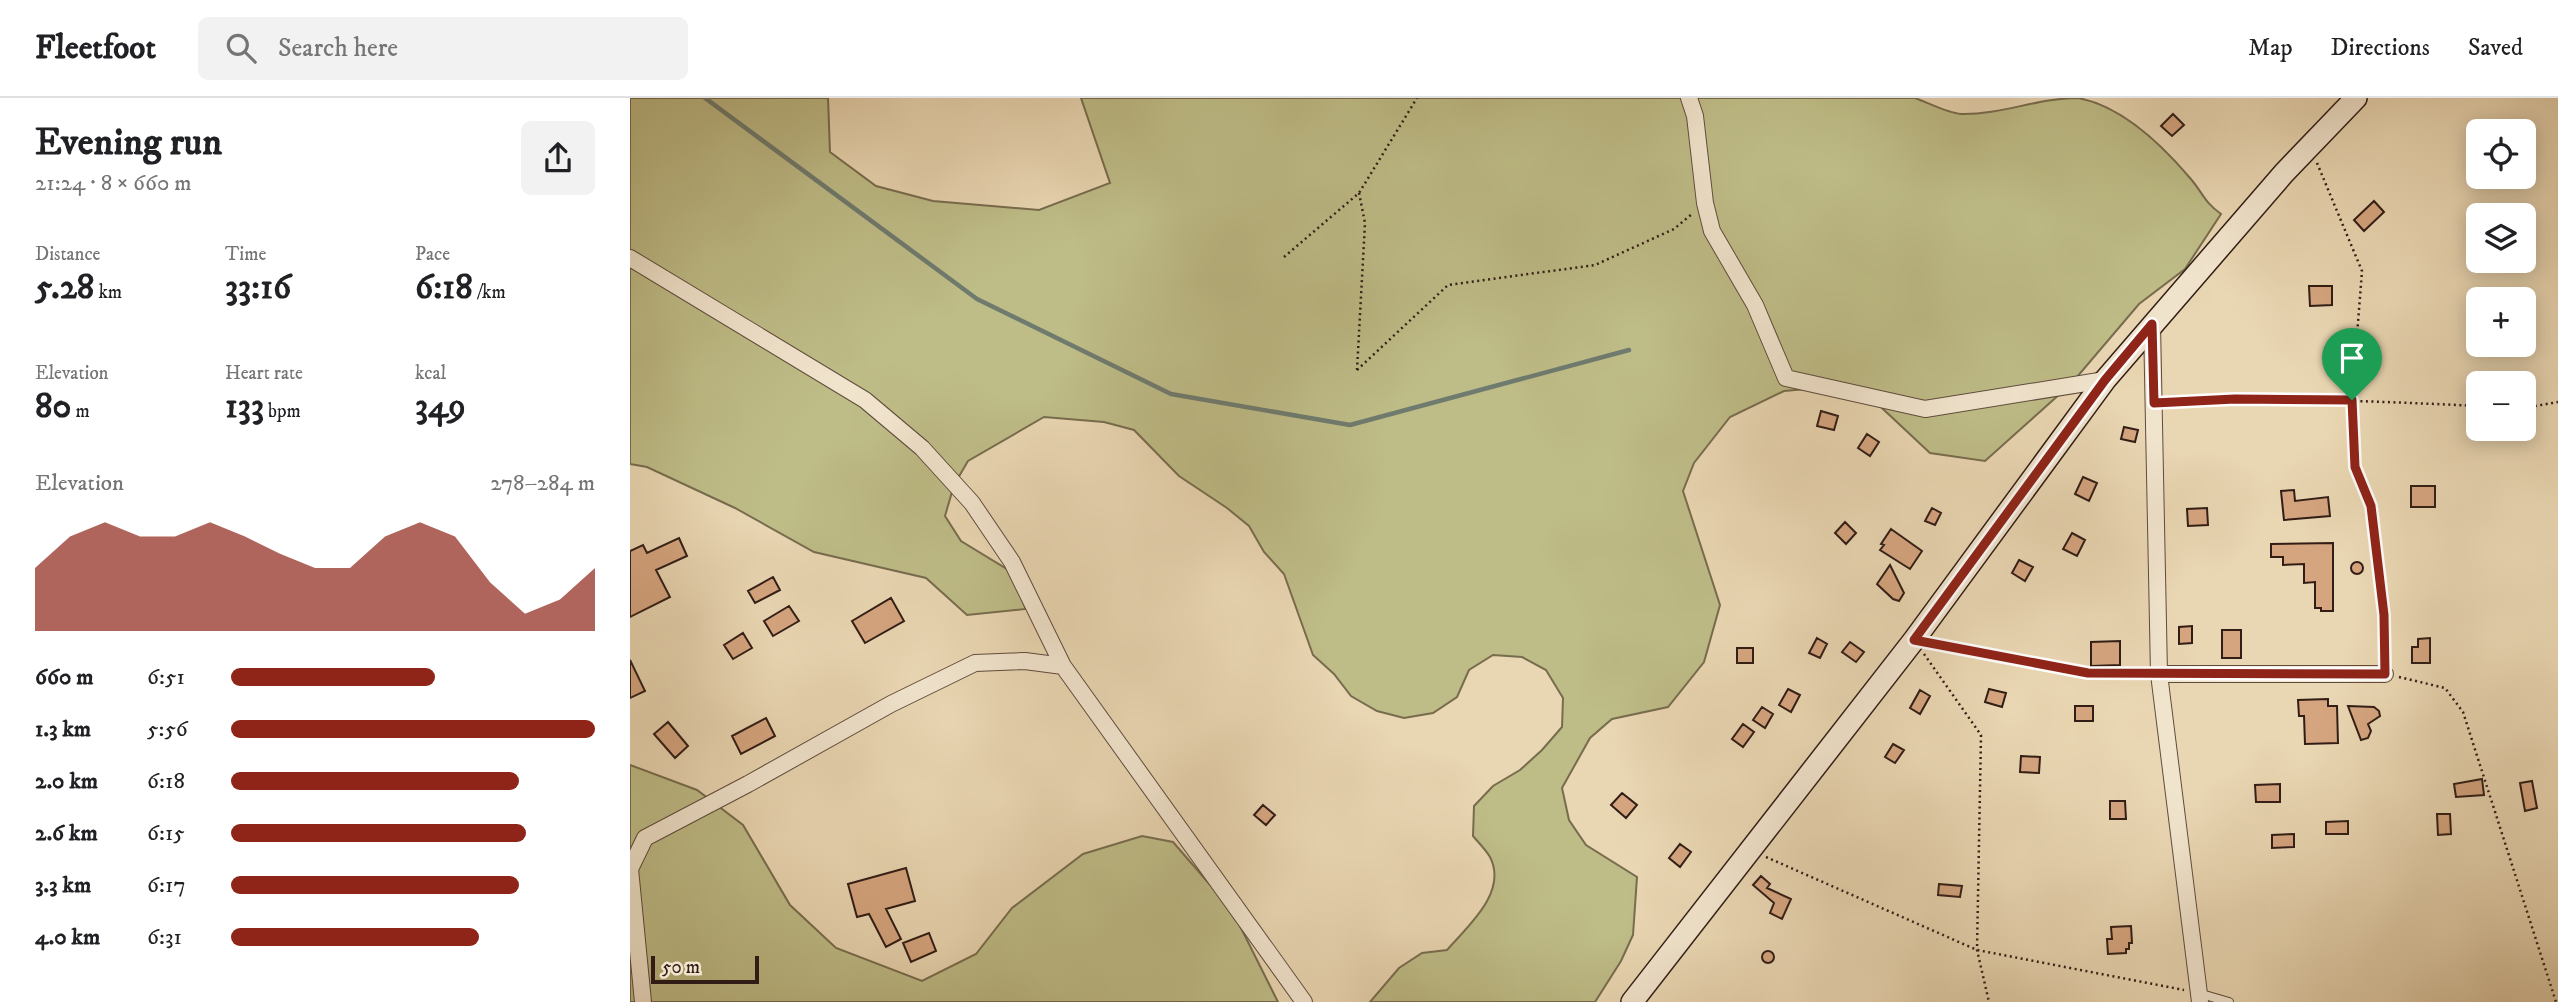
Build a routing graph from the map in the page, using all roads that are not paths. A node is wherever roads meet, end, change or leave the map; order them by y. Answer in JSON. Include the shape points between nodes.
{"nodes":[{"id":1,"x":1689,"y":98,"type":"edge"},
{"id":2,"x":2356,"y":98,"type":"edge"},
{"id":3,"x":630,"y":258,"type":"edge"},
{"id":4,"x":2152,"y":324,"type":"junction"},
{"id":5,"x":2105,"y":380,"type":"junction"},
{"id":6,"x":1063,"y":666,"type":"junction"},
{"id":7,"x":2159,"y":674,"type":"junction"},
{"id":8,"x":2385,"y":674,"type":"road end"},
{"id":9,"x":2199,"y":997,"type":"edge"},
{"id":10,"x":643,"y":1002,"type":"edge"},
{"id":11,"x":1304,"y":1002,"type":"edge"},
{"id":12,"x":1632,"y":1002,"type":"edge"},
{"id":13,"x":2229,"y":1002,"type":"edge"}],
"edges":[{"from":1,"to":5,"type":"street","via":[[1712,231],[1755,305],[1786,378],[1924,409]]},
{"from":2,"to":4,"type":"street"},
{"from":3,"to":6,"type":"street","via":[[865,400],[922,448],[972,503],[1012,562]]},
{"from":4,"to":5,"type":"street"},
{"from":4,"to":7,"type":"street"},
{"from":5,"to":12,"type":"street","via":[[1914,640]]},
{"from":6,"to":10,"type":"street","via":[[1025,661],[975,663],[645,838],[630,869]]},
{"from":6,"to":11,"type":"street"},
{"from":7,"to":8,"type":"street"},
{"from":7,"to":9,"type":"street"},
{"from":9,"to":13,"type":"lane"}]}
